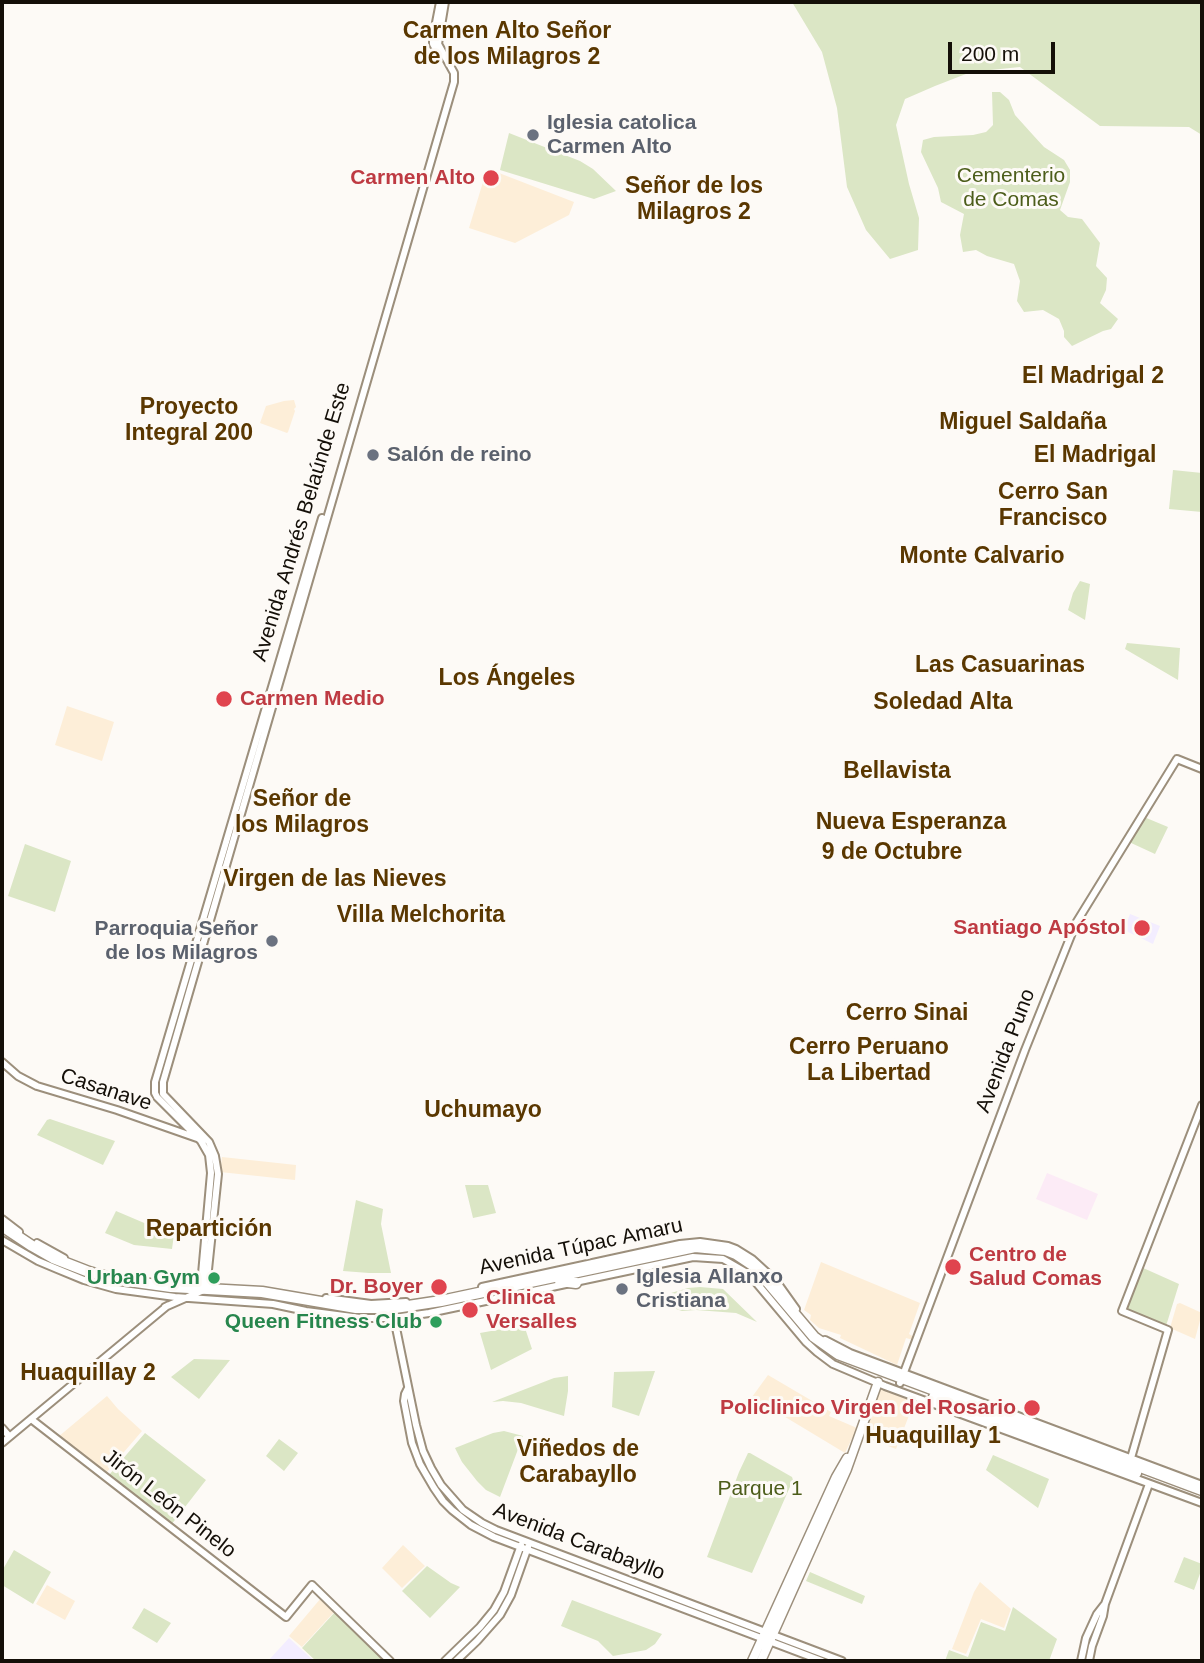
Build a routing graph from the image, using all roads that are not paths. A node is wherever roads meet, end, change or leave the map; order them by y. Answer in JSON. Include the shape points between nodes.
{"nodes":[{"id":1,"x":442,"y":2,"type":"edge"},
{"id":2,"x":1202,"y":769,"type":"edge"},
{"id":3,"x":2,"y":1062,"type":"edge"},
{"id":4,"x":1202,"y":1105,"type":"edge"},
{"id":5,"x":202,"y":1138,"type":"junction"},
{"id":6,"x":2,"y":1219,"type":"edge"},
{"id":7,"x":2,"y":1226,"type":"edge"},
{"id":8,"x":2,"y":1235,"type":"edge"},
{"id":9,"x":2,"y":1240,"type":"edge"},
{"id":10,"x":560,"y":1282,"type":"junction"},
{"id":11,"x":576,"y":1283,"type":"junction"},
{"id":12,"x":194,"y":1292,"type":"junction"},
{"id":13,"x":394,"y":1318,"type":"junction"},
{"id":14,"x":901,"y":1378,"type":"junction"},
{"id":15,"x":878,"y":1382,"type":"junction"},
{"id":16,"x":408,"y":1388,"type":"junction"},
{"id":17,"x":31,"y":1419,"type":"junction"},
{"id":18,"x":995,"y":1420,"type":"junction"},
{"id":19,"x":2,"y":1428,"type":"edge"},
{"id":20,"x":9,"y":1436,"type":"junction"},
{"id":21,"x":1038,"y":1442,"type":"junction"},
{"id":22,"x":2,"y":1443,"type":"edge"},
{"id":23,"x":1131,"y":1458,"type":"junction"},
{"id":24,"x":1149,"y":1484,"type":"junction"},
{"id":25,"x":1202,"y":1485,"type":"edge"},
{"id":26,"x":1202,"y":1490,"type":"edge"},
{"id":27,"x":1202,"y":1497,"type":"edge"},
{"id":28,"x":1202,"y":1503,"type":"edge"},
{"id":29,"x":526,"y":1541,"type":"junction"},
{"id":30,"x":524,"y":1549,"type":"junction"},
{"id":31,"x":1105,"y":1604,"type":"junction"},
{"id":32,"x":767,"y":1638,"type":"junction"},
{"id":33,"x":390,"y":1661,"type":"edge"},
{"id":34,"x":446,"y":1661,"type":"edge"},
{"id":35,"x":456,"y":1661,"type":"edge"},
{"id":36,"x":752,"y":1661,"type":"edge"},
{"id":37,"x":761,"y":1661,"type":"edge"},
{"id":38,"x":821,"y":1661,"type":"edge"},
{"id":39,"x":842,"y":1661,"type":"edge"},
{"id":40,"x":1082,"y":1661,"type":"edge"},
{"id":41,"x":1089,"y":1661,"type":"edge"}],
"edges":[{"from":1,"to":5,"type":"main road","name":"Avenida Andrés Belaúnde Este","via":[[433,44],[451,71],[451,83],[155,1082],[158,1097]]},
{"from":2,"to":14,"type":"main road","name":"Avenida Puno","via":[[1177,758],[1068,941]]},
{"from":3,"to":5,"type":"main road","name":"Casanave","via":[[37,1086]]},
{"from":4,"to":23,"type":"main road","via":[[1122,1311],[1168,1330]]},
{"from":5,"to":12,"type":"main road","name":"Avenida Andrés Belaúnde Este","via":[[211,1173]]},
{"from":6,"to":12,"type":"main road","name":"Avenida Túpac Amaru","via":[[37,1244],[86,1267]]},
{"from":7,"to":12,"type":"highway","name":"Avenida Túpac Amaru","via":[[53,1258],[100,1276]]},
{"from":8,"to":12,"type":"highway","name":"Avenida Túpac Amaru","via":[[50,1262],[99,1280],[134,1288]]},
{"from":9,"to":12,"type":"main road","name":"Avenida Túpac Amaru","via":[[38,1261],[116,1289]]},
{"from":10,"to":11,"type":"highway"},
{"from":10,"to":12,"type":"highway","name":"Avenida Túpac Amaru","via":[[390,1314]]},
{"from":10,"to":14,"type":"highway","name":"Avenida Túpac Amaru","via":[[689,1254],[727,1257],[757,1277],[819,1348],[845,1363]]},
{"from":11,"to":13,"type":"main road","name":"Avenida Túpac Amaru"},
{"from":11,"to":15,"type":"main road","name":"Avenida Túpac Amaru","via":[[693,1257],[723,1259],[749,1274],[824,1359]]},
{"from":12,"to":13,"type":"main road","name":"Avenida Túpac Amaru","via":[[344,1316]]},
{"from":12,"to":14,"type":"highway","name":"Avenida Túpac Amaru","via":[[262,1292],[356,1308],[394,1308],[673,1251],[714,1248],[736,1254],[754,1266],[822,1343]]},
{"from":12,"to":17,"type":"main road","via":[[165,1307]]},
{"from":13,"to":16,"type":"main road"},
{"from":14,"to":18,"type":"highway","name":"Avenida Túpac Amaru"},
{"from":14,"to":23,"type":"main road","name":"Avenida Túpac Amaru"},
{"from":14,"to":26,"type":"highway","name":"Avenida Túpac Amaru"},
{"from":15,"to":21,"type":"main road","name":"Avenida Túpac Amaru"},
{"from":15,"to":32,"type":"main road","via":[[853,1450],[836,1477]]},
{"from":16,"to":29,"type":"main road","name":"Avenida Carabayllo","via":[[423,1451],[448,1494],[482,1523]]},
{"from":16,"to":30,"type":"main road","name":"Avenida Carabayllo","via":[[404,1401],[412,1443],[434,1488],[471,1525]]},
{"from":17,"to":20,"type":"main road"},
{"from":17,"to":33,"type":"main road","name":"Jirón León Pinelo","via":[[286,1617],[312,1585]]},
{"from":18,"to":21,"type":"highway"},
{"from":18,"to":27,"type":"highway","name":"Avenida Túpac Amaru"},
{"from":19,"to":20,"type":"main road"},
{"from":20,"to":22,"type":"main road"},
{"from":21,"to":24,"type":"main road","name":"Avenida Túpac Amaru"},
{"from":23,"to":25,"type":"main road","name":"Avenida Túpac Amaru"},
{"from":24,"to":28,"type":"main road","name":"Avenida Túpac Amaru"},
{"from":24,"to":31,"type":"main road"},
{"from":29,"to":30,"type":"main road"},
{"from":29,"to":32,"type":"main road","name":"Avenida Carabayllo"},
{"from":30,"to":32,"type":"main road","name":"Avenida Carabayllo"},
{"from":30,"to":34,"type":"main road","via":[[495,1610]]},
{"from":30,"to":35,"type":"main road","via":[[511,1595],[500,1615]]},
{"from":31,"to":40,"type":"main road","via":[[1086,1638]]},
{"from":31,"to":41,"type":"main road"},
{"from":32,"to":36,"type":"main road"},
{"from":32,"to":37,"type":"main road"},
{"from":32,"to":38,"type":"main road","name":"Avenida Carabayllo"},
{"from":32,"to":39,"type":"main road","name":"Avenida Carabayllo"}]}
